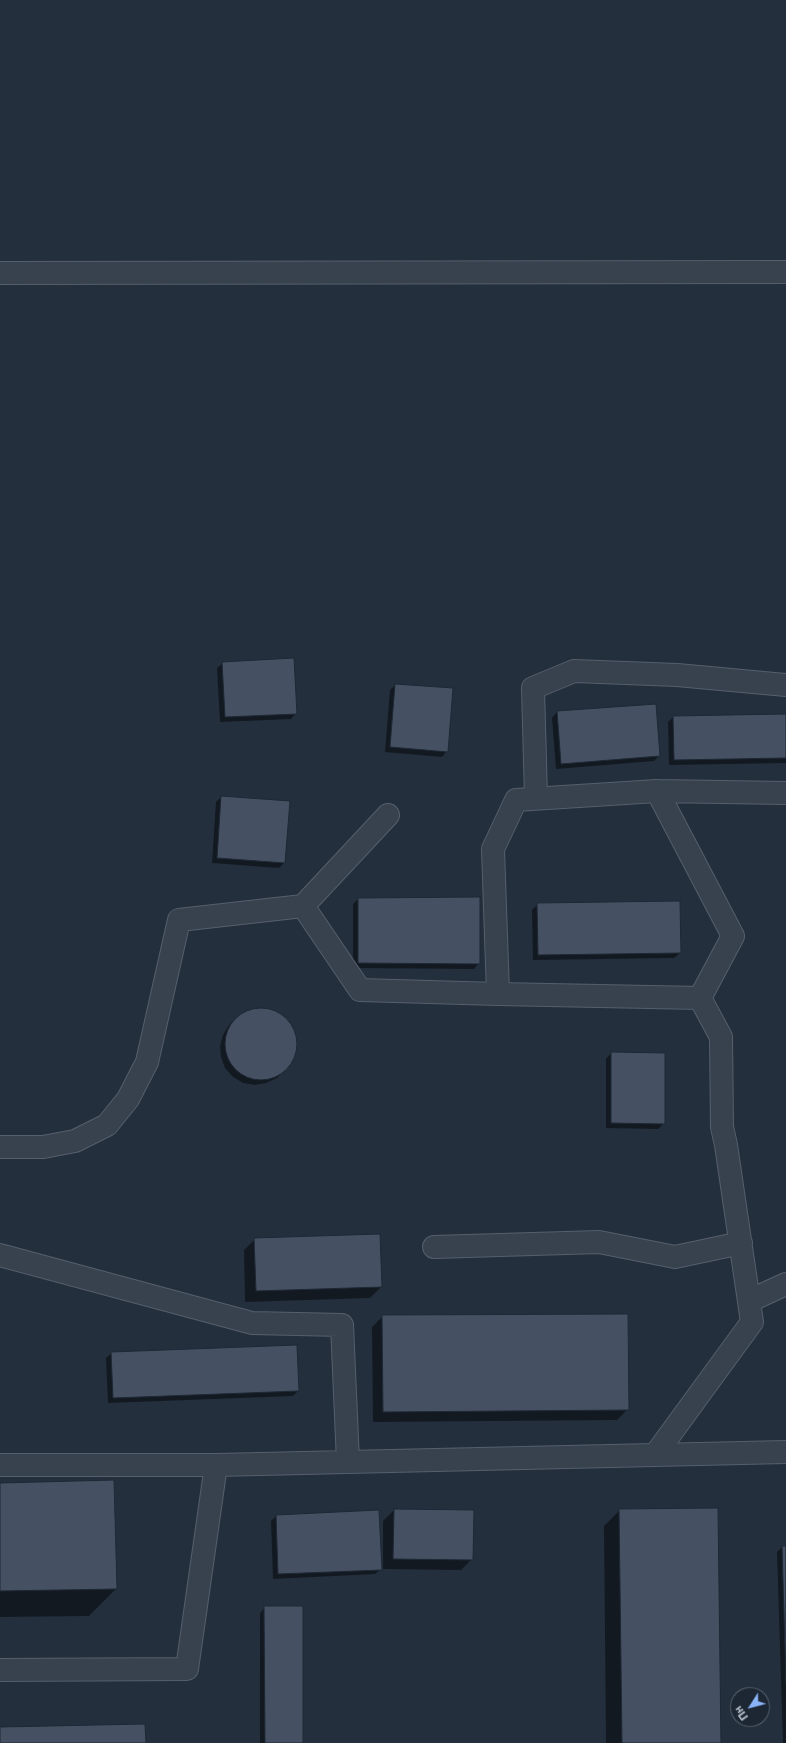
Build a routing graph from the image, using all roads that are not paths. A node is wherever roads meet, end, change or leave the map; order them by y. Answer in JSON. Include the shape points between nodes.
{"nodes":[{"id":1,"x":786,"y":272,"type":"edge"},
{"id":2,"x":0,"y":273,"type":"edge"},
{"id":3,"x":786,"y":685,"type":"edge"},
{"id":4,"x":657,"y":791,"type":"junction"},
{"id":5,"x":786,"y":792,"type":"edge"},
{"id":6,"x":536,"y":798,"type":"junction"},
{"id":7,"x":388,"y":815,"type":"dead end"},
{"id":8,"x":303,"y":906,"type":"junction"},
{"id":9,"x":498,"y":994,"type":"junction"},
{"id":10,"x":700,"y":998,"type":"junction"},
{"id":11,"x":0,"y":1147,"type":"edge"},
{"id":12,"x":741,"y":1243,"type":"junction"},
{"id":13,"x":434,"y":1247,"type":"dead end"},
{"id":14,"x":0,"y":1255,"type":"edge"},
{"id":15,"x":786,"y":1284,"type":"edge"},
{"id":16,"x":749,"y":1301,"type":"junction"},
{"id":17,"x":786,"y":1452,"type":"edge"},
{"id":18,"x":655,"y":1455,"type":"junction"},
{"id":19,"x":348,"y":1462,"type":"junction"},
{"id":20,"x":0,"y":1465,"type":"edge"},
{"id":21,"x":216,"y":1465,"type":"junction"},
{"id":22,"x":0,"y":1670,"type":"edge"}],
"edges":[{"from":1,"to":2,"type":"street"},
{"from":3,"to":6,"type":"street","via":[[677,675],[574,671],[533,688]]},
{"from":4,"to":5,"type":"street"},
{"from":4,"to":6,"type":"street"},
{"from":4,"to":10,"type":"street","via":[[733,936]]},
{"from":6,"to":9,"type":"street","via":[[516,800],[493,849]]},
{"from":7,"to":8,"type":"street"},
{"from":8,"to":9,"type":"street","via":[[360,990]]},
{"from":8,"to":11,"type":"street","via":[[179,920],[147,1062],[128,1099],[107,1125],[74,1141],[43,1147]]},
{"from":9,"to":10,"type":"street"},
{"from":10,"to":12,"type":"street","via":[[721,1037],[722,1127]]},
{"from":12,"to":13,"type":"street","via":[[676,1257],[599,1242]]},
{"from":12,"to":16,"type":"street"},
{"from":14,"to":19,"type":"street","via":[[252,1324],[342,1325]]},
{"from":15,"to":16,"type":"street"},
{"from":16,"to":18,"type":"street","via":[[752,1322]]},
{"from":17,"to":18,"type":"street"},
{"from":18,"to":19,"type":"street"},
{"from":19,"to":21,"type":"street"},
{"from":20,"to":21,"type":"street"},
{"from":21,"to":22,"type":"street","via":[[187,1670]]}]}
